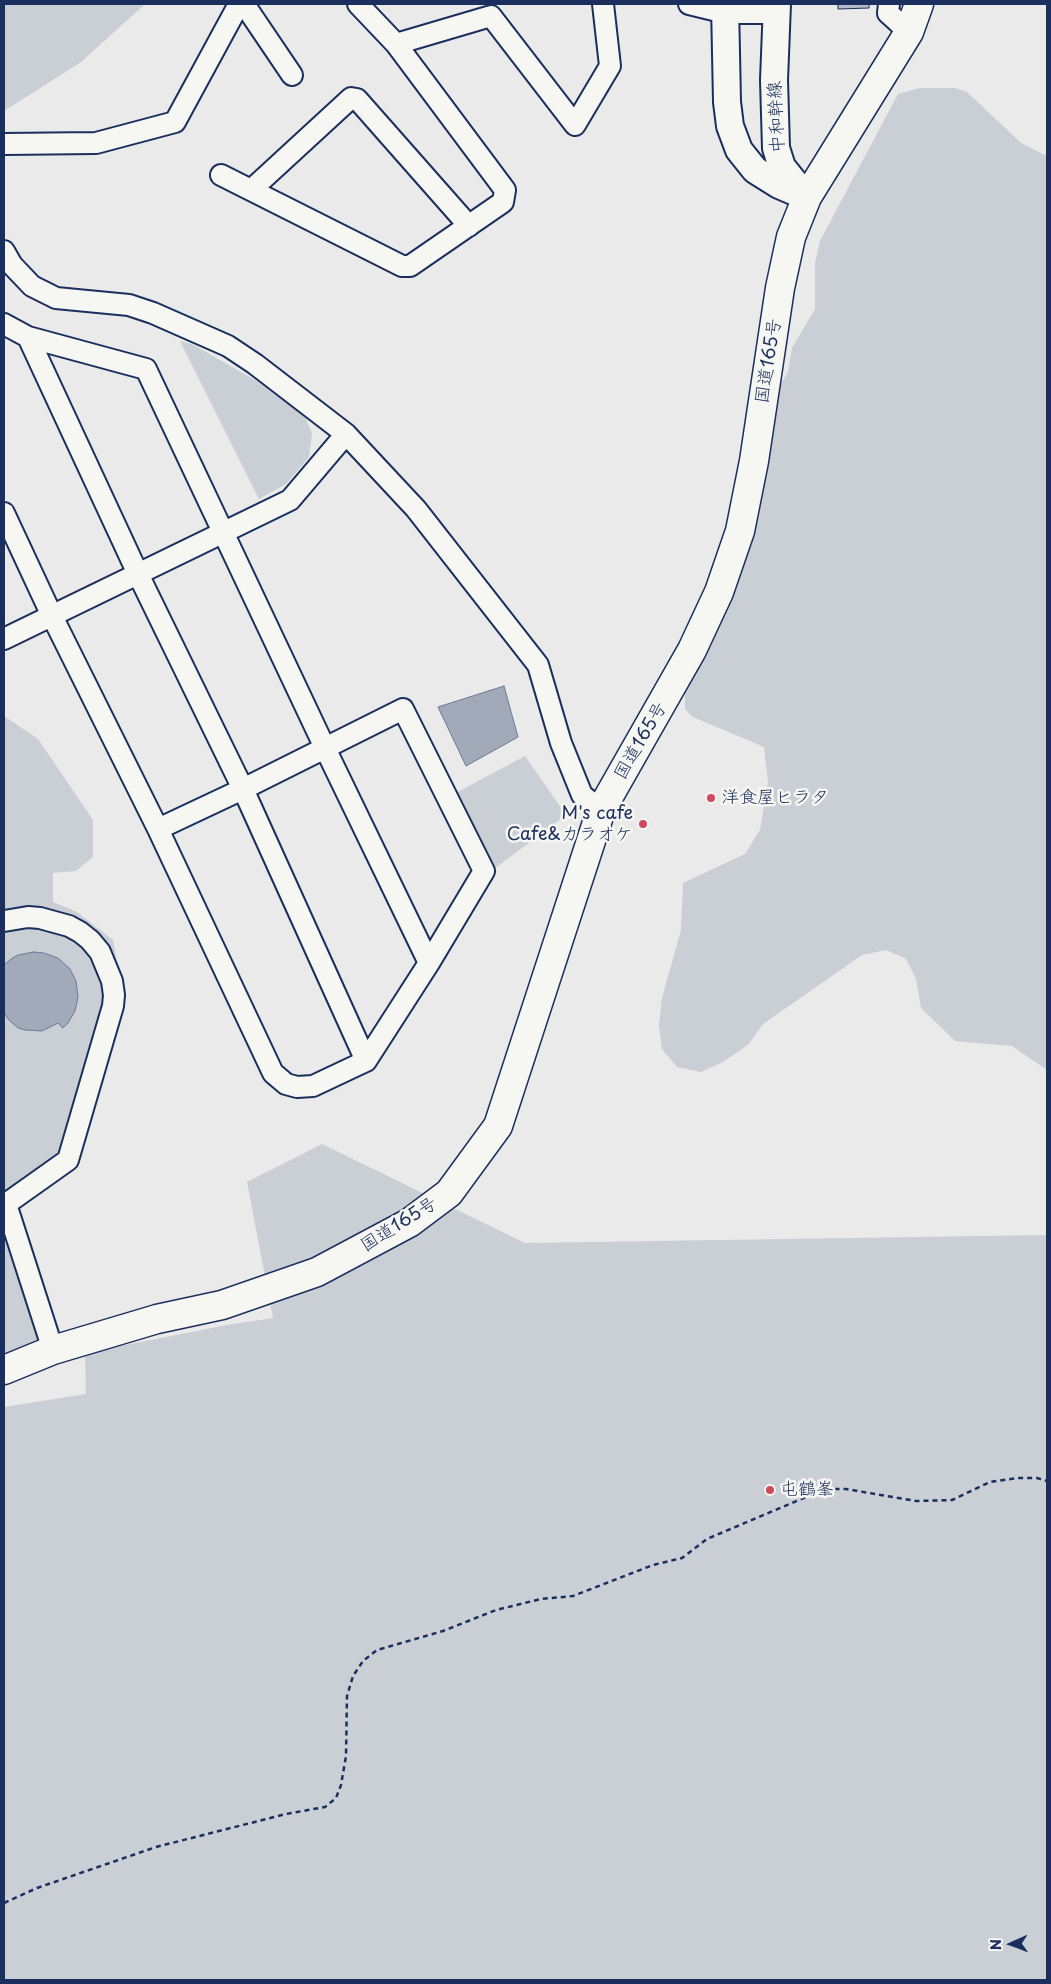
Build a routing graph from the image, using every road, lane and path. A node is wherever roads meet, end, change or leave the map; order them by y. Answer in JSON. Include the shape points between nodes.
{"nodes":[{"id":1,"x":239,"y":4,"type":"edge"},
{"id":2,"x":244,"y":4,"type":"edge"},
{"id":3,"x":358,"y":4,"type":"edge"},
{"id":4,"x":603,"y":4,"type":"edge"},
{"id":5,"x":689,"y":4,"type":"edge"},
{"id":6,"x":889,"y":4,"type":"edge"},
{"id":7,"x":919,"y":4,"type":"edge"},
{"id":8,"x":725,"y":8,"type":"edge"},
{"id":9,"x":777,"y":9,"type":"edge"},
{"id":10,"x":909,"y":32,"type":"junction"},
{"id":11,"x":396,"y":44,"type":"junction"},
{"id":12,"x":292,"y":75,"type":"dead end"},
{"id":13,"x":4,"y":144,"type":"edge"},
{"id":14,"x":221,"y":175,"type":"dead end"},
{"id":15,"x":251,"y":190,"type":"junction"},
{"id":16,"x":807,"y":197,"type":"junction"},
{"id":17,"x":469,"y":226,"type":"junction"},
{"id":18,"x":4,"y":250,"type":"edge"},
{"id":19,"x":4,"y":324,"type":"edge"},
{"id":20,"x":28,"y":337,"type":"junction"},
{"id":21,"x":346,"y":434,"type":"junction"},
{"id":22,"x":4,"y":513,"type":"edge"},
{"id":23,"x":222,"y":532,"type":"junction"},
{"id":24,"x":138,"y":574,"type":"junction"},
{"id":25,"x":52,"y":616,"type":"junction"},
{"id":26,"x":4,"y":639,"type":"edge"},
{"id":27,"x":325,"y":748,"type":"junction"},
{"id":28,"x":243,"y":789,"type":"junction"},
{"id":29,"x":601,"y":810,"type":"junction"},
{"id":30,"x":158,"y":829,"type":"junction"},
{"id":31,"x":4,"y":921,"type":"edge"},
{"id":32,"x":429,"y":963,"type":"junction"},
{"id":33,"x":366,"y":1061,"type":"junction"},
{"id":34,"x":5,"y":1204,"type":"edge"},
{"id":35,"x":53,"y":1350,"type":"junction"},
{"id":36,"x":4,"y":1370,"type":"edge"},
{"id":37,"x":1047,"y":1481,"type":"edge"},
{"id":38,"x":4,"y":1904,"type":"edge"}],
"edges":[{"from":1,"to":13,"type":"street","via":[[175,122],[96,143]]},
{"from":2,"to":12,"type":"street"},
{"from":3,"to":11,"type":"street"},
{"from":4,"to":11,"type":"street","via":[[610,66],[575,125],[491,16]]},
{"from":5,"to":8,"type":"street"},
{"from":6,"to":10,"type":"street","via":[[888,14]]},
{"from":7,"to":10,"type":"highway","name":"国道165号"},
{"from":8,"to":9,"type":"street"},
{"from":8,"to":16,"type":"main road","name":"中和幹線","via":[[727,102],[730,126],[739,150],[755,170]]},
{"from":9,"to":16,"type":"main road","name":"中和幹線","via":[[776,148],[782,167]]},
{"from":10,"to":16,"type":"highway","name":"国道165号"},
{"from":11,"to":17,"type":"street","via":[[505,190],[503,202]]},
{"from":14,"to":15,"type":"street"},
{"from":15,"to":17,"type":"street","via":[[402,266],[410,266]]},
{"from":15,"to":17,"type":"street","via":[[351,98],[357,99]]},
{"from":16,"to":29,"type":"highway","name":"国道165号","via":[[791,237],[780,288],[740,531],[719,592],[692,650]]},
{"from":18,"to":21,"type":"street","via":[[12,266],[32,286],[56,298],[129,305],[228,346]]},
{"from":19,"to":20,"type":"street"},
{"from":20,"to":23,"type":"street","via":[[146,368]]},
{"from":20,"to":24,"type":"street"},
{"from":21,"to":23,"type":"street","via":[[290,500]]},
{"from":21,"to":29,"type":"street","via":[[416,509],[538,664],[561,743],[582,795]]},
{"from":22,"to":25,"type":"street"},
{"from":23,"to":24,"type":"street"},
{"from":23,"to":27,"type":"street"},
{"from":24,"to":25,"type":"street"},
{"from":24,"to":28,"type":"street"},
{"from":25,"to":26,"type":"street"},
{"from":25,"to":30,"type":"street"},
{"from":27,"to":28,"type":"street"},
{"from":27,"to":32,"type":"street"},
{"from":27,"to":32,"type":"street","via":[[402,709],[484,871]]},
{"from":28,"to":30,"type":"street"},
{"from":28,"to":33,"type":"street"},
{"from":29,"to":35,"type":"highway","name":"国道165号","via":[[498,1126],[449,1193],[409,1223],[317,1272],[222,1305],[156,1319]]},
{"from":30,"to":33,"type":"street","via":[[273,1073],[286,1084],[313,1086]]},
{"from":31,"to":34,"type":"street","via":[[40,918],[80,932],[100,952],[112,980],[114,995],[68,1160]]},
{"from":32,"to":33,"type":"street"},
{"from":34,"to":35,"type":"street"},
{"from":35,"to":36,"type":"highway","name":"国道165号"},
{"from":37,"to":38,"type":"path","via":[[1017,1478],[990,1482],[952,1500],[916,1501],[846,1488],[825,1489],[707,1539],[682,1558],[653,1565],[573,1596],[541,1599],[496,1610],[443,1631],[377,1650],[363,1661],[353,1676],[347,1696],[346,1756],[341,1785],[336,1798],[325,1807],[156,1847],[37,1888]]}]}
